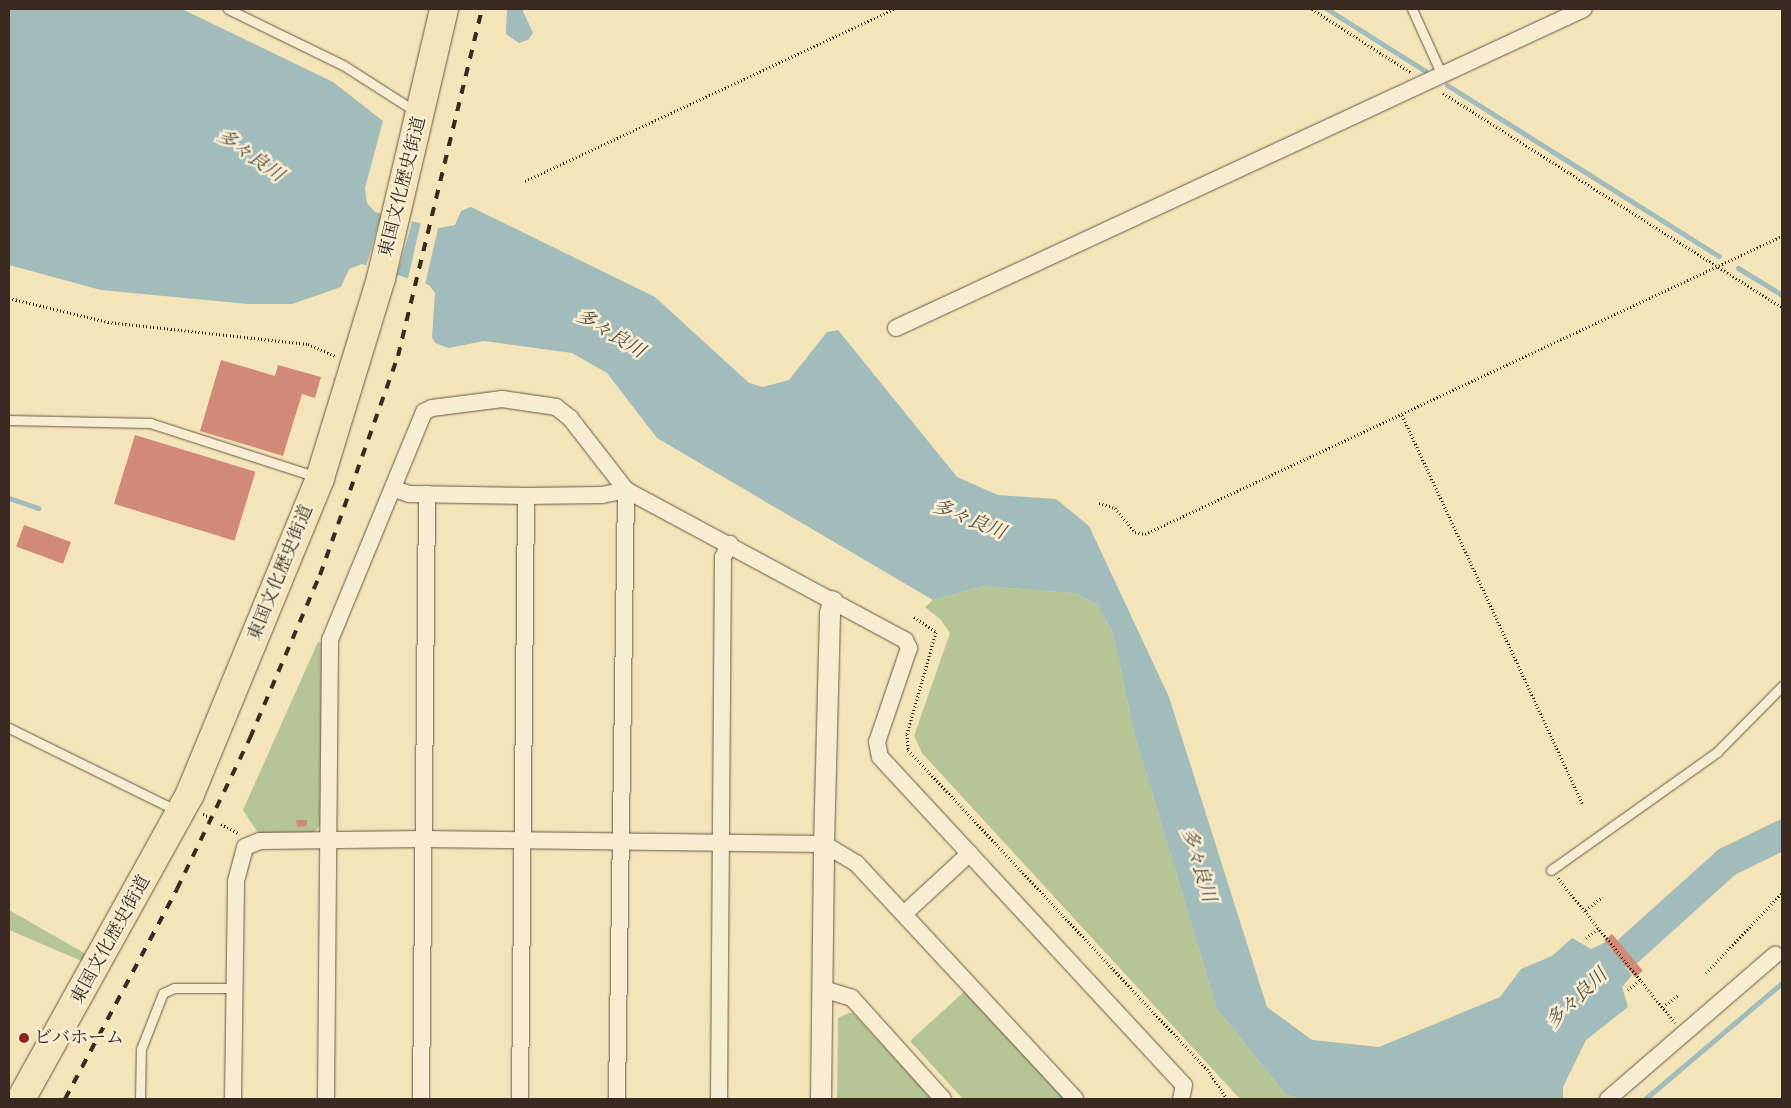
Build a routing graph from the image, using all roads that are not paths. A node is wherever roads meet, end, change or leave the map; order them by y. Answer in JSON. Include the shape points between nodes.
{"nodes":[{"id":1,"x":228,"y":9,"type":"edge"},
{"id":2,"x":444,"y":9,"type":"edge"},
{"id":3,"x":1412,"y":9,"type":"edge"},
{"id":4,"x":1584,"y":9,"type":"edge"},
{"id":5,"x":1442,"y":75,"type":"junction"},
{"id":6,"x":421,"y":114,"type":"junction"},
{"id":7,"x":896,"y":328,"type":"dead end"},
{"id":8,"x":9,"y":420,"type":"edge"},
{"id":9,"x":320,"y":478,"type":"junction"},
{"id":10,"x":394,"y":489,"type":"junction"},
{"id":11,"x":626,"y":490,"type":"junction"},
{"id":12,"x":427,"y":494,"type":"junction"},
{"id":13,"x":526,"y":496,"type":"junction"},
{"id":14,"x":730,"y":544,"type":"junction"},
{"id":15,"x":834,"y":601,"type":"junction"},
{"id":16,"x":1782,"y":686,"type":"edge"},
{"id":17,"x":9,"y":728,"type":"edge"},
{"id":18,"x":181,"y":812,"type":"junction"},
{"id":19,"x":423,"y":839,"type":"junction"},
{"id":20,"x":328,"y":840,"type":"junction"},
{"id":21,"x":521,"y":840,"type":"junction"},
{"id":22,"x":620,"y":842,"type":"junction"},
{"id":23,"x":720,"y":844,"type":"junction"},
{"id":24,"x":824,"y":844,"type":"junction"},
{"id":25,"x":970,"y":852,"type":"junction"},
{"id":26,"x":1551,"y":870,"type":"road end"},
{"id":27,"x":905,"y":913,"type":"junction"},
{"id":28,"x":1780,"y":951,"type":"edge"},
{"id":29,"x":233,"y":988,"type":"junction"},
{"id":30,"x":823,"y":989,"type":"junction"},
{"id":31,"x":21,"y":1099,"type":"edge"},
{"id":32,"x":140,"y":1099,"type":"edge"},
{"id":33,"x":232,"y":1099,"type":"edge"},
{"id":34,"x":326,"y":1099,"type":"edge"},
{"id":35,"x":421,"y":1099,"type":"edge"},
{"id":36,"x":520,"y":1099,"type":"edge"},
{"id":37,"x":617,"y":1099,"type":"edge"},
{"id":38,"x":718,"y":1099,"type":"edge"},
{"id":39,"x":821,"y":1099,"type":"edge"},
{"id":40,"x":943,"y":1099,"type":"edge"},
{"id":41,"x":1075,"y":1099,"type":"edge"},
{"id":42,"x":1181,"y":1099,"type":"edge"},
{"id":43,"x":1608,"y":1099,"type":"edge"}],
"edges":[{"from":1,"to":6,"type":"lane","via":[[342,65],[405,108]]},
{"from":2,"to":6,"type":"highway","name":"東国文化歴史街道"},
{"from":3,"to":5,"type":"lane"},
{"from":4,"to":5,"type":"street"},
{"from":5,"to":7,"type":"street"},
{"from":6,"to":9,"type":"highway","name":"東国文化歴史街道","via":[[381,278]]},
{"from":8,"to":9,"type":"lane","via":[[150,423]]},
{"from":9,"to":18,"type":"highway","name":"東国文化歴史街道"},
{"from":10,"to":11,"type":"street","via":[[424,412],[432,408],[502,399],[549,404],[564,413]]},
{"from":10,"to":12,"type":"street"},
{"from":10,"to":20,"type":"street","via":[[330,640]]},
{"from":11,"to":13,"type":"street","via":[[602,495]]},
{"from":11,"to":14,"type":"street"},
{"from":11,"to":22,"type":"street"},
{"from":12,"to":13,"type":"street"},
{"from":12,"to":19,"type":"street"},
{"from":13,"to":21,"type":"street"},
{"from":14,"to":15,"type":"street"},
{"from":14,"to":23,"type":"street","via":[[723,557]]},
{"from":15,"to":24,"type":"street","via":[[830,613]]},
{"from":15,"to":25,"type":"street","via":[[905,640],[909,648],[877,742],[880,757]]},
{"from":16,"to":26,"type":"lane","via":[[1717,752]]},
{"from":17,"to":18,"type":"lane"},
{"from":18,"to":31,"type":"highway","name":"東国文化歴史街道"},
{"from":19,"to":20,"type":"street"},
{"from":19,"to":21,"type":"street"},
{"from":19,"to":35,"type":"street"},
{"from":20,"to":29,"type":"street","via":[[260,841],[246,847],[236,881]]},
{"from":20,"to":34,"type":"street"},
{"from":21,"to":22,"type":"street"},
{"from":21,"to":36,"type":"street"},
{"from":22,"to":23,"type":"street"},
{"from":22,"to":37,"type":"street"},
{"from":23,"to":24,"type":"street"},
{"from":23,"to":38,"type":"street"},
{"from":24,"to":27,"type":"street","via":[[844,853]]},
{"from":24,"to":30,"type":"street"},
{"from":25,"to":27,"type":"street"},
{"from":25,"to":42,"type":"street","via":[[1184,1085]]},
{"from":27,"to":41,"type":"street"},
{"from":28,"to":43,"type":"street"},
{"from":29,"to":32,"type":"lane","via":[[174,988],[163,993],[141,1049]]},
{"from":29,"to":33,"type":"street"},
{"from":30,"to":39,"type":"street"},
{"from":30,"to":40,"type":"street","via":[[852,998]]}]}
